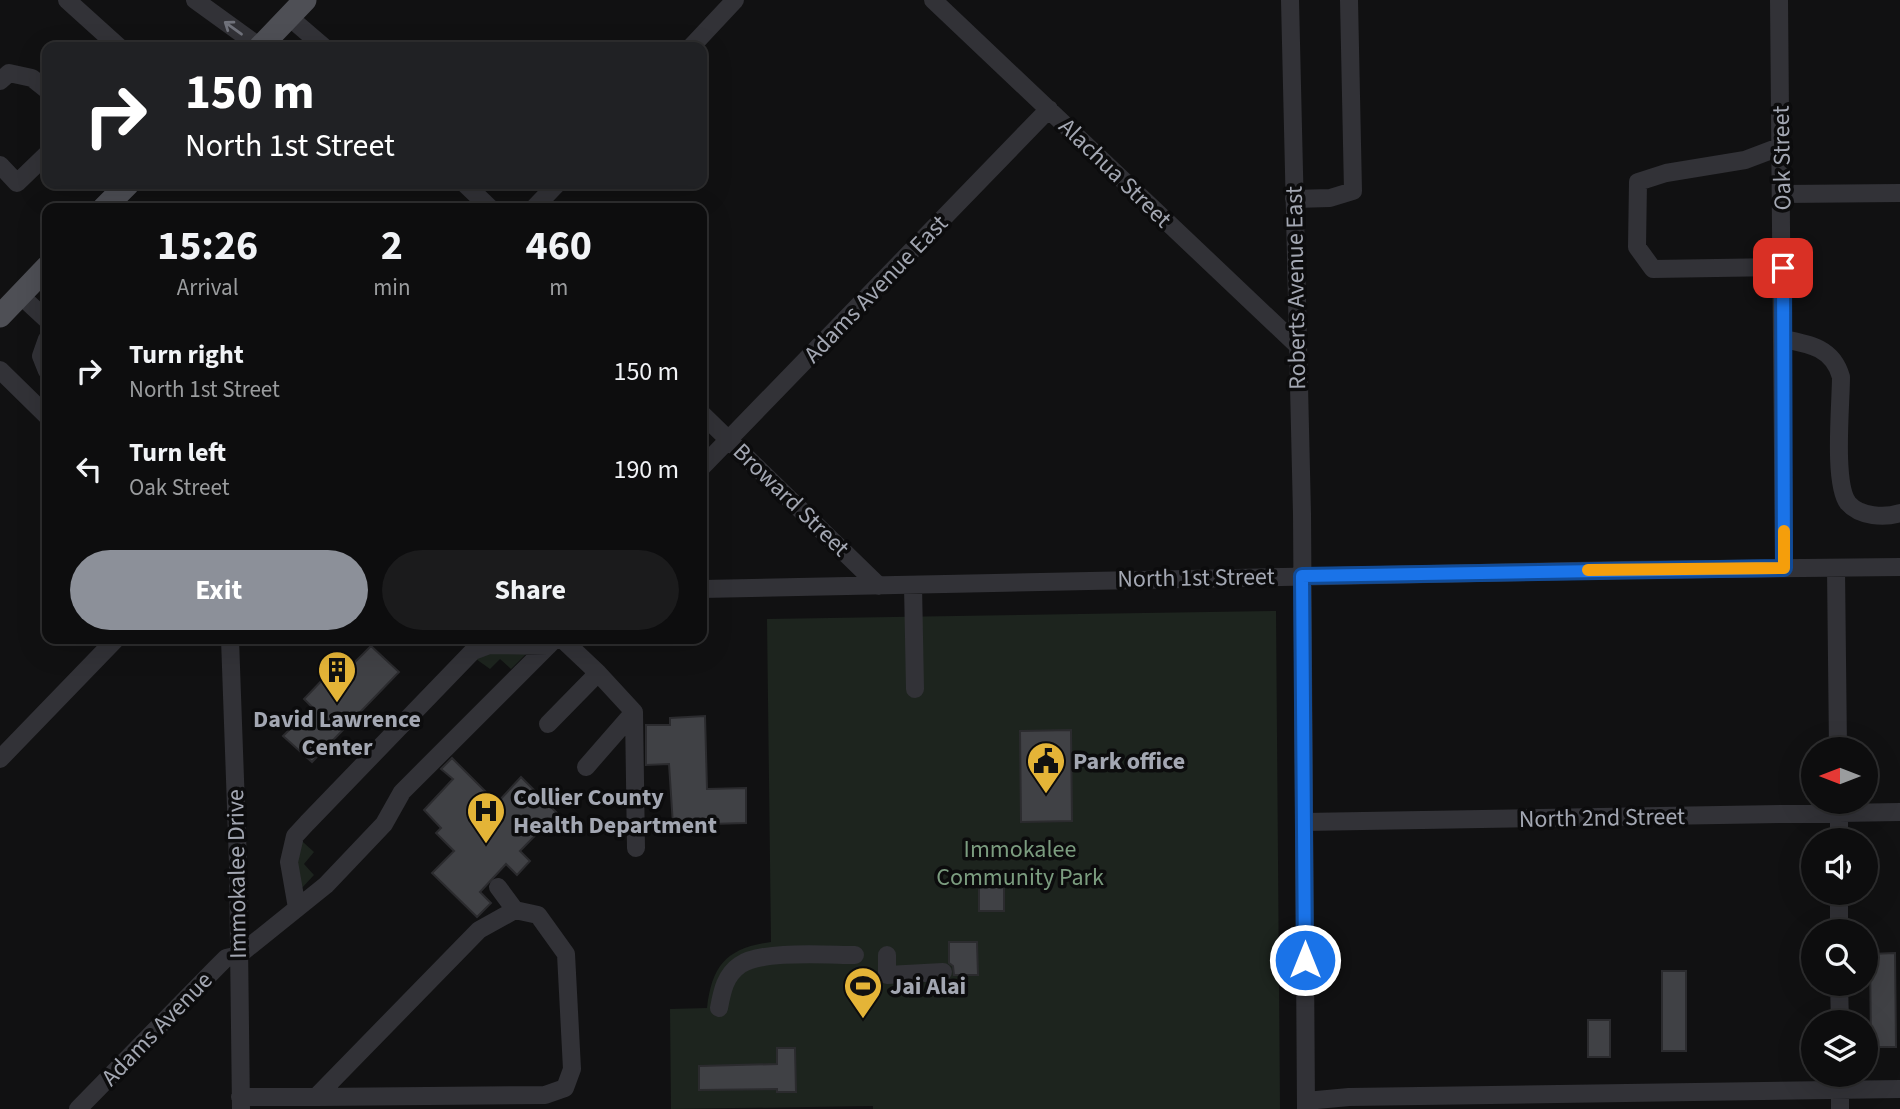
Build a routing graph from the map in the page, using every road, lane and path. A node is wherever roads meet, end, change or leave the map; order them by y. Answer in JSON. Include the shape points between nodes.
{"nodes":[{"id":1,"x":67,"y":0,"type":"edge"},
{"id":2,"x":305,"y":0,"type":"edge"},
{"id":3,"x":735,"y":0,"type":"edge"},
{"id":4,"x":933,"y":0,"type":"edge"},
{"id":5,"x":1290,"y":0,"type":"edge"},
{"id":6,"x":1349,"y":0,"type":"edge"},
{"id":7,"x":1780,"y":0,"type":"edge"},
{"id":8,"x":201,"y":4,"type":"edge"},
{"id":9,"x":289,"y":17,"type":"junction"},
{"id":10,"x":113,"y":42,"type":"edge"},
{"id":11,"x":253,"y":42,"type":"edge"},
{"id":12,"x":265,"y":42,"type":"edge"},
{"id":13,"x":318,"y":42,"type":"edge"},
{"id":14,"x":696,"y":42,"type":"edge"},
{"id":15,"x":0,"y":81,"type":"edge"},
{"id":16,"x":42,"y":86,"type":"edge"},
{"id":17,"x":1049,"y":110,"type":"junction"},
{"id":18,"x":1782,"y":146,"type":"junction"},
{"id":19,"x":42,"y":159,"type":"edge"},
{"id":20,"x":0,"y":165,"type":"edge"},
{"id":21,"x":123,"y":189,"type":"edge"},
{"id":22,"x":470,"y":189,"type":"edge"},
{"id":23,"x":552,"y":189,"type":"edge"},
{"id":24,"x":1900,"y":193,"type":"edge"},
{"id":25,"x":1783,"y":194,"type":"junction"},
{"id":26,"x":1294,"y":199,"type":"junction"},
{"id":27,"x":109,"y":203,"type":"edge"},
{"id":28,"x":485,"y":203,"type":"edge"},
{"id":29,"x":539,"y":203,"type":"edge"},
{"id":30,"x":1783,"y":268,"type":"junction"},
{"id":31,"x":42,"y":272,"type":"edge"},
{"id":32,"x":20,"y":295,"type":"junction"},
{"id":33,"x":42,"y":315,"type":"edge"},
{"id":34,"x":0,"y":316,"type":"edge"},
{"id":35,"x":1783,"y":339,"type":"junction"},
{"id":36,"x":1297,"y":345,"type":"junction"},
{"id":37,"x":0,"y":370,"type":"edge"},
{"id":38,"x":42,"y":404,"type":"edge"},
{"id":39,"x":707,"y":419,"type":"edge"},
{"id":40,"x":729,"y":440,"type":"junction"},
{"id":41,"x":707,"y":462,"type":"edge"},
{"id":42,"x":1900,"y":513,"type":"edge"},
{"id":43,"x":1900,"y":567,"type":"edge"},
{"id":44,"x":1784,"y":568,"type":"junction"},
{"id":45,"x":1836,"y":569,"type":"junction"},
{"id":46,"x":1302,"y":576,"type":"junction"},
{"id":47,"x":913,"y":585,"type":"junction"},
{"id":48,"x":879,"y":586,"type":"junction"},
{"id":49,"x":707,"y":589,"type":"edge"},
{"id":50,"x":111,"y":644,"type":"edge"},
{"id":51,"x":231,"y":644,"type":"edge"},
{"id":52,"x":506,"y":644,"type":"edge"},
{"id":53,"x":552,"y":644,"type":"edge"},
{"id":54,"x":559,"y":644,"type":"edge"},
{"id":55,"x":598,"y":673,"type":"junction"},
{"id":56,"x":915,"y":689,"type":"dead end"},
{"id":57,"x":634,"y":712,"type":"junction"},
{"id":58,"x":548,"y":724,"type":"dead end"},
{"id":59,"x":1838,"y":737,"type":"edge"},
{"id":60,"x":0,"y":759,"type":"edge"},
{"id":61,"x":586,"y":767,"type":"dead end"},
{"id":62,"x":1801,"y":808,"type":"edge"},
{"id":63,"x":1878,"y":810,"type":"edge"},
{"id":64,"x":1900,"y":812,"type":"edge"},
{"id":65,"x":1304,"y":822,"type":"junction"},
{"id":66,"x":636,"y":848,"type":"dead end"},
{"id":67,"x":498,"y":887,"type":"dead end"},
{"id":68,"x":297,"y":908,"type":"junction"},
{"id":69,"x":515,"y":910,"type":"junction"},
{"id":70,"x":239,"y":955,"type":"junction"},
{"id":71,"x":855,"y":955,"type":"dead end"},
{"id":72,"x":887,"y":955,"type":"dead end"},
{"id":73,"x":943,"y":972,"type":"dead end"},
{"id":74,"x":719,"y":1008,"type":"dead end"},
{"id":75,"x":1801,"y":1083,"type":"edge"},
{"id":76,"x":1878,"y":1086,"type":"edge"},
{"id":77,"x":1840,"y":1087,"type":"edge"},
{"id":78,"x":1900,"y":1089,"type":"edge"},
{"id":79,"x":316,"y":1097,"type":"junction"},
{"id":80,"x":240,"y":1103,"type":"edge"},
{"id":81,"x":1306,"y":1105,"type":"edge"},
{"id":82,"x":79,"y":1109,"type":"edge"},
{"id":83,"x":1840,"y":1109,"type":"edge"}],
"edges":[{"from":1,"to":10,"type":"street"},
{"from":2,"to":9,"type":"main road"},
{"from":3,"to":14,"type":"street"},
{"from":4,"to":17,"type":"street","name":"Alachua Street"},
{"from":5,"to":26,"type":"street","name":"Roberts Avenue East"},
{"from":6,"to":26,"type":"street","via":[[1353,191],[1330,198]]},
{"from":7,"to":18,"type":"street","name":"Oak Street"},
{"from":11,"to":8,"type":"street","one_way":true},
{"from":9,"to":12,"type":"main road"},
{"from":9,"to":13,"type":"street"},
{"from":15,"to":16,"type":"street","via":[[9,73],[32,78]]},
{"from":17,"to":36,"type":"street","name":"Alachua Street"},
{"from":17,"to":40,"type":"street","name":"Adams Avenue East"},
{"from":18,"to":25,"type":"street","name":"Oak Street"},
{"from":18,"to":30,"type":"street","via":[[1745,160],[1638,182],[1637,247],[1653,269]]},
{"from":19,"to":20,"type":"street","via":[[17,183]]},
{"from":21,"to":27,"type":"main road"},
{"from":22,"to":28,"type":"street"},
{"from":23,"to":29,"type":"street"},
{"from":24,"to":25,"type":"street"},
{"from":25,"to":30,"type":"street","name":"Oak Street"},
{"from":26,"to":36,"type":"street","name":"Roberts Avenue East"},
{"from":30,"to":35,"type":"street","name":"Oak Street"},
{"from":31,"to":32,"type":"main road"},
{"from":32,"to":33,"type":"street"},
{"from":32,"to":34,"type":"main road"},
{"from":35,"to":42,"type":"street","via":[[1814,346],[1838,365],[1839,476],[1848,503],[1864,513],[1888,517]]},
{"from":35,"to":44,"type":"street","name":"Oak Street"},
{"from":36,"to":46,"type":"street","name":"Roberts Avenue East"},
{"from":37,"to":38,"type":"street"},
{"from":39,"to":40,"type":"street","name":"Broward Street"},
{"from":40,"to":41,"type":"street","name":"Adams Avenue East"},
{"from":40,"to":48,"type":"street","name":"Broward Street"},
{"from":43,"to":45,"type":"street","name":"North 1st Street"},
{"from":44,"to":45,"type":"street","name":"North 1st Street"},
{"from":44,"to":46,"type":"street","name":"North 1st Street"},
{"from":45,"to":59,"type":"street"},
{"from":46,"to":47,"type":"street","name":"North 1st Street"},
{"from":46,"to":65,"type":"street","name":"Roberts Avenue East"},
{"from":47,"to":48,"type":"street","name":"North 1st Street"},
{"from":47,"to":56,"type":"street"},
{"from":48,"to":49,"type":"street","name":"North 1st Street"},
{"from":50,"to":60,"type":"street"},
{"from":51,"to":70,"type":"street","name":"Immokalee Drive"},
{"from":52,"to":68,"type":"street","via":[[473,651],[295,836],[289,862]]},
{"from":53,"to":68,"type":"street","name":"Adams Avenue","via":[[402,792],[384,824],[326,885]]},
{"from":54,"to":55,"type":"street"},
{"from":55,"to":57,"type":"street"},
{"from":55,"to":58,"type":"street"},
{"from":57,"to":61,"type":"street"},
{"from":57,"to":66,"type":"street"},
{"from":62,"to":65,"type":"street","name":"North 2nd Street"},
{"from":63,"to":64,"type":"street","name":"North 2nd Street"},
{"from":65,"to":81,"type":"street","name":"Roberts Avenue East"},
{"from":67,"to":69,"type":"street"},
{"from":68,"to":70,"type":"street","name":"Adams Avenue"},
{"from":69,"to":79,"type":"street","via":[[479,930]]},
{"from":69,"to":79,"type":"street","via":[[538,915],[566,954],[572,1069],[565,1087],[545,1095]]},
{"from":70,"to":80,"type":"street","name":"Immokalee Drive"},
{"from":70,"to":82,"type":"street","name":"Adams Avenue","via":[[226,958]]},
{"from":71,"to":74,"type":"street","via":[[756,958],[739,965],[723,985]]},
{"from":72,"to":73,"type":"street","via":[[887,975]]},
{"from":75,"to":81,"type":"street","via":[[1363,1097]]},
{"from":76,"to":78,"type":"street"},
{"from":77,"to":83,"type":"street"},
{"from":79,"to":80,"type":"street"}]}
